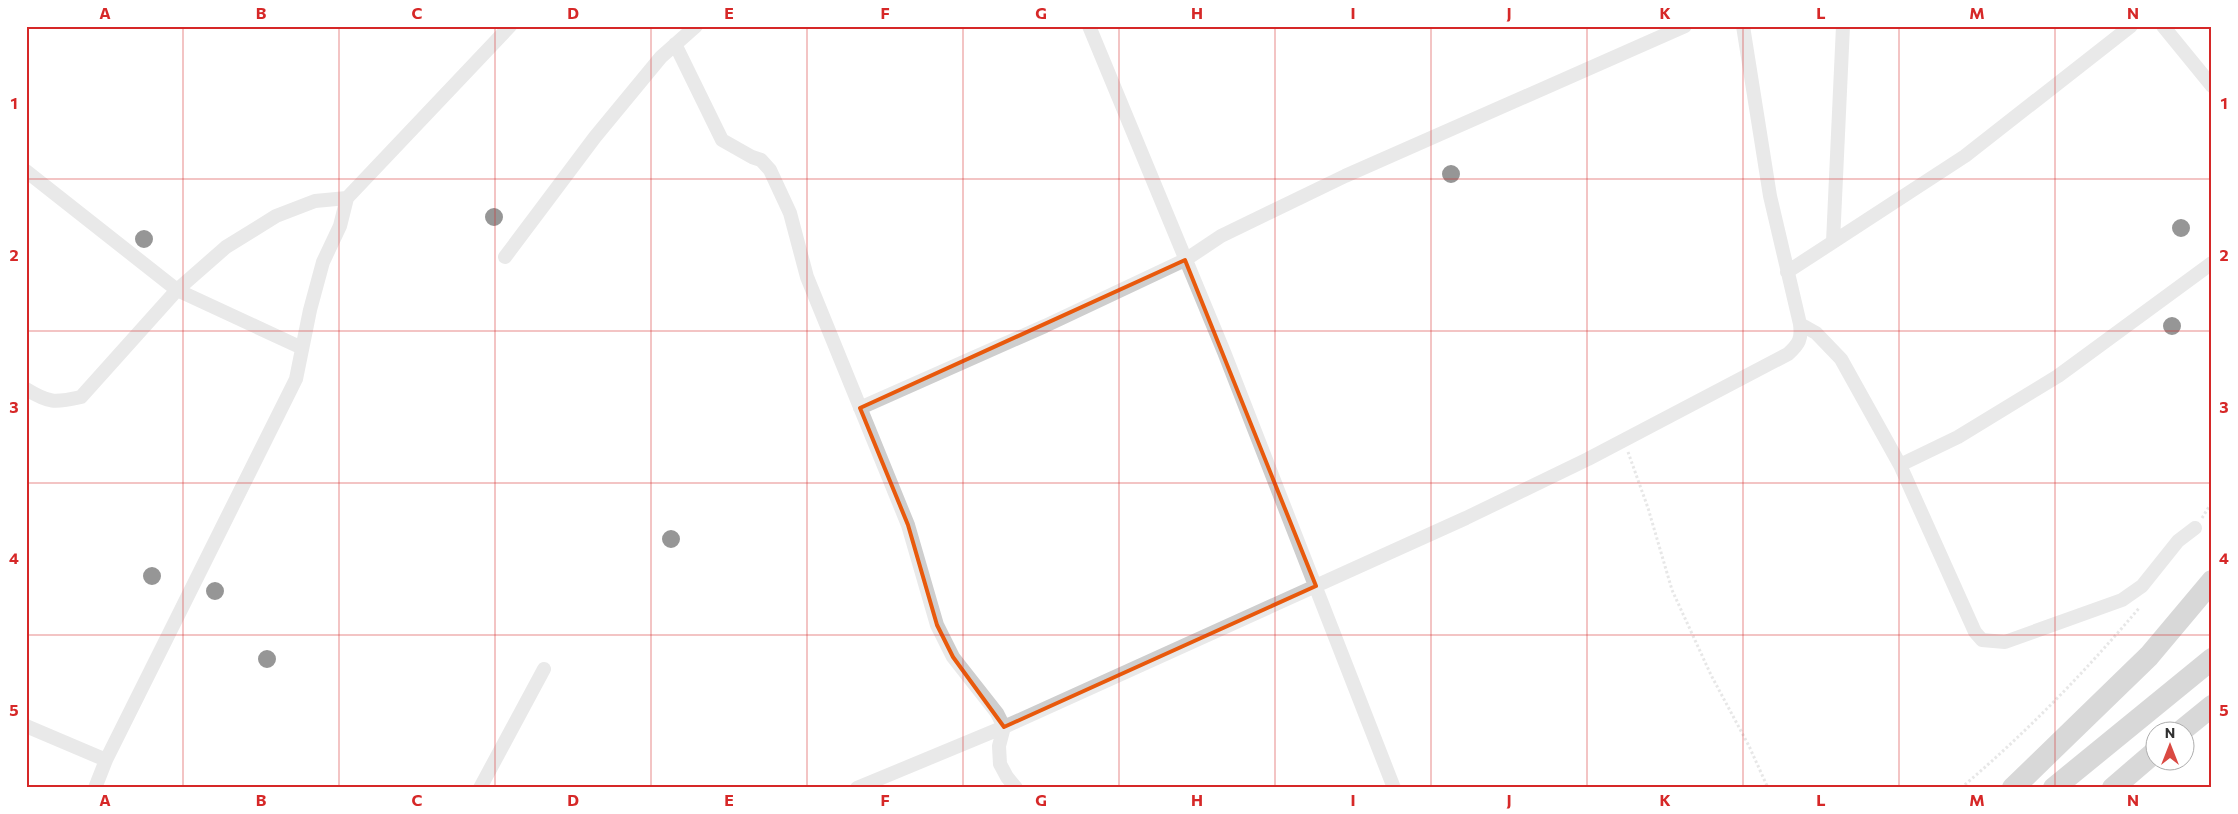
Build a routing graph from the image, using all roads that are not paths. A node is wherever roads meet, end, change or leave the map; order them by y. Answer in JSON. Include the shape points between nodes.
{"nodes":[{"id":1,"x":510,"y":26,"type":"edge"},
{"id":2,"x":696,"y":26,"type":"edge"},
{"id":3,"x":1089,"y":26,"type":"edge"},
{"id":4,"x":1685,"y":26,"type":"edge"},
{"id":5,"x":1743,"y":26,"type":"edge"},
{"id":6,"x":1843,"y":26,"type":"edge"},
{"id":7,"x":2131,"y":26,"type":"edge"},
{"id":8,"x":2163,"y":26,"type":"edge"},
{"id":9,"x":675,"y":44,"type":"junction"},
{"id":10,"x":2212,"y":86,"type":"edge"},
{"id":11,"x":26,"y":171,"type":"edge"},
{"id":12,"x":347,"y":198,"type":"junction"},
{"id":13,"x":1833,"y":242,"type":"junction"},
{"id":14,"x":505,"y":257,"type":"dead end"},
{"id":15,"x":1185,"y":260,"type":"junction"},
{"id":16,"x":2212,"y":263,"type":"edge"},
{"id":17,"x":1787,"y":272,"type":"junction"},
{"id":18,"x":177,"y":290,"type":"junction"},
{"id":19,"x":1800,"y":324,"type":"junction"},
{"id":20,"x":302,"y":348,"type":"junction"},
{"id":21,"x":26,"y":389,"type":"edge"},
{"id":22,"x":860,"y":408,"type":"junction"},
{"id":23,"x":1900,"y":465,"type":"junction"},
{"id":24,"x":2195,"y":528,"type":"road end"},
{"id":25,"x":2212,"y":581,"type":"edge"},
{"id":26,"x":1316,"y":586,"type":"junction"},
{"id":27,"x":2212,"y":659,"type":"edge"},
{"id":28,"x":544,"y":668,"type":"dead end"},
{"id":29,"x":2212,"y":706,"type":"edge"},
{"id":30,"x":2192,"y":722,"type":"edge"},
{"id":31,"x":26,"y":726,"type":"edge"},
{"id":32,"x":1004,"y":727,"type":"junction"},
{"id":33,"x":106,"y":760,"type":"junction"},
{"id":34,"x":2146,"y":760,"type":"edge"},
{"id":35,"x":95,"y":788,"type":"edge"},
{"id":36,"x":480,"y":788,"type":"edge"},
{"id":37,"x":857,"y":788,"type":"edge"},
{"id":38,"x":1016,"y":788,"type":"edge"},
{"id":39,"x":1394,"y":788,"type":"edge"},
{"id":40,"x":2013,"y":788,"type":"edge"},
{"id":41,"x":2054,"y":788,"type":"edge"},
{"id":42,"x":2113,"y":788,"type":"edge"}],
"edges":[{"from":1,"to":12,"type":"street"},
{"from":2,"to":9,"type":"street"},
{"from":3,"to":15,"type":"street"},
{"from":4,"to":15,"type":"street","via":[[1345,176],[1221,236]]},
{"from":5,"to":17,"type":"street","via":[[1770,196]]},
{"from":6,"to":13,"type":"street"},
{"from":7,"to":13,"type":"street","via":[[1965,156]]},
{"from":8,"to":10,"type":"street"},
{"from":9,"to":14,"type":"street","via":[[595,137]]},
{"from":9,"to":22,"type":"street","via":[[722,140],[761,160],[770,170],[790,213],[807,277]]},
{"from":11,"to":18,"type":"street"},
{"from":12,"to":18,"type":"street","via":[[315,201],[276,216],[226,247]]},
{"from":12,"to":20,"type":"street","via":[[340,226],[323,262]]},
{"from":13,"to":17,"type":"street"},
{"from":15,"to":22,"type":"street"},
{"from":15,"to":26,"type":"street"},
{"from":16,"to":23,"type":"street","via":[[2058,376],[1958,437]]},
{"from":17,"to":19,"type":"street"},
{"from":18,"to":20,"type":"street"},
{"from":18,"to":21,"type":"street","via":[[81,398],[60,402],[44,400]]},
{"from":19,"to":23,"type":"street","via":[[1816,333],[1841,359]]},
{"from":19,"to":26,"type":"street","via":[[1800,344],[1788,354],[1475,514]]},
{"from":20,"to":33,"type":"street","via":[[296,379]]},
{"from":22,"to":32,"type":"street","via":[[908,525],[937,625],[953,658]]},
{"from":23,"to":24,"type":"street","via":[[1947,574],[1982,640],[2005,642],[2122,600],[2142,586],[2178,541]]},
{"from":25,"to":40,"type":"main road","via":[[2149,656]]},
{"from":26,"to":32,"type":"street"},
{"from":26,"to":39,"type":"street"},
{"from":27,"to":41,"type":"main road"},
{"from":28,"to":36,"type":"street"},
{"from":29,"to":30,"type":"main road"},
{"from":31,"to":33,"type":"street"},
{"from":32,"to":37,"type":"street"},
{"from":32,"to":38,"type":"street","via":[[1000,764]]},
{"from":33,"to":35,"type":"street"},
{"from":34,"to":42,"type":"main road"}]}
